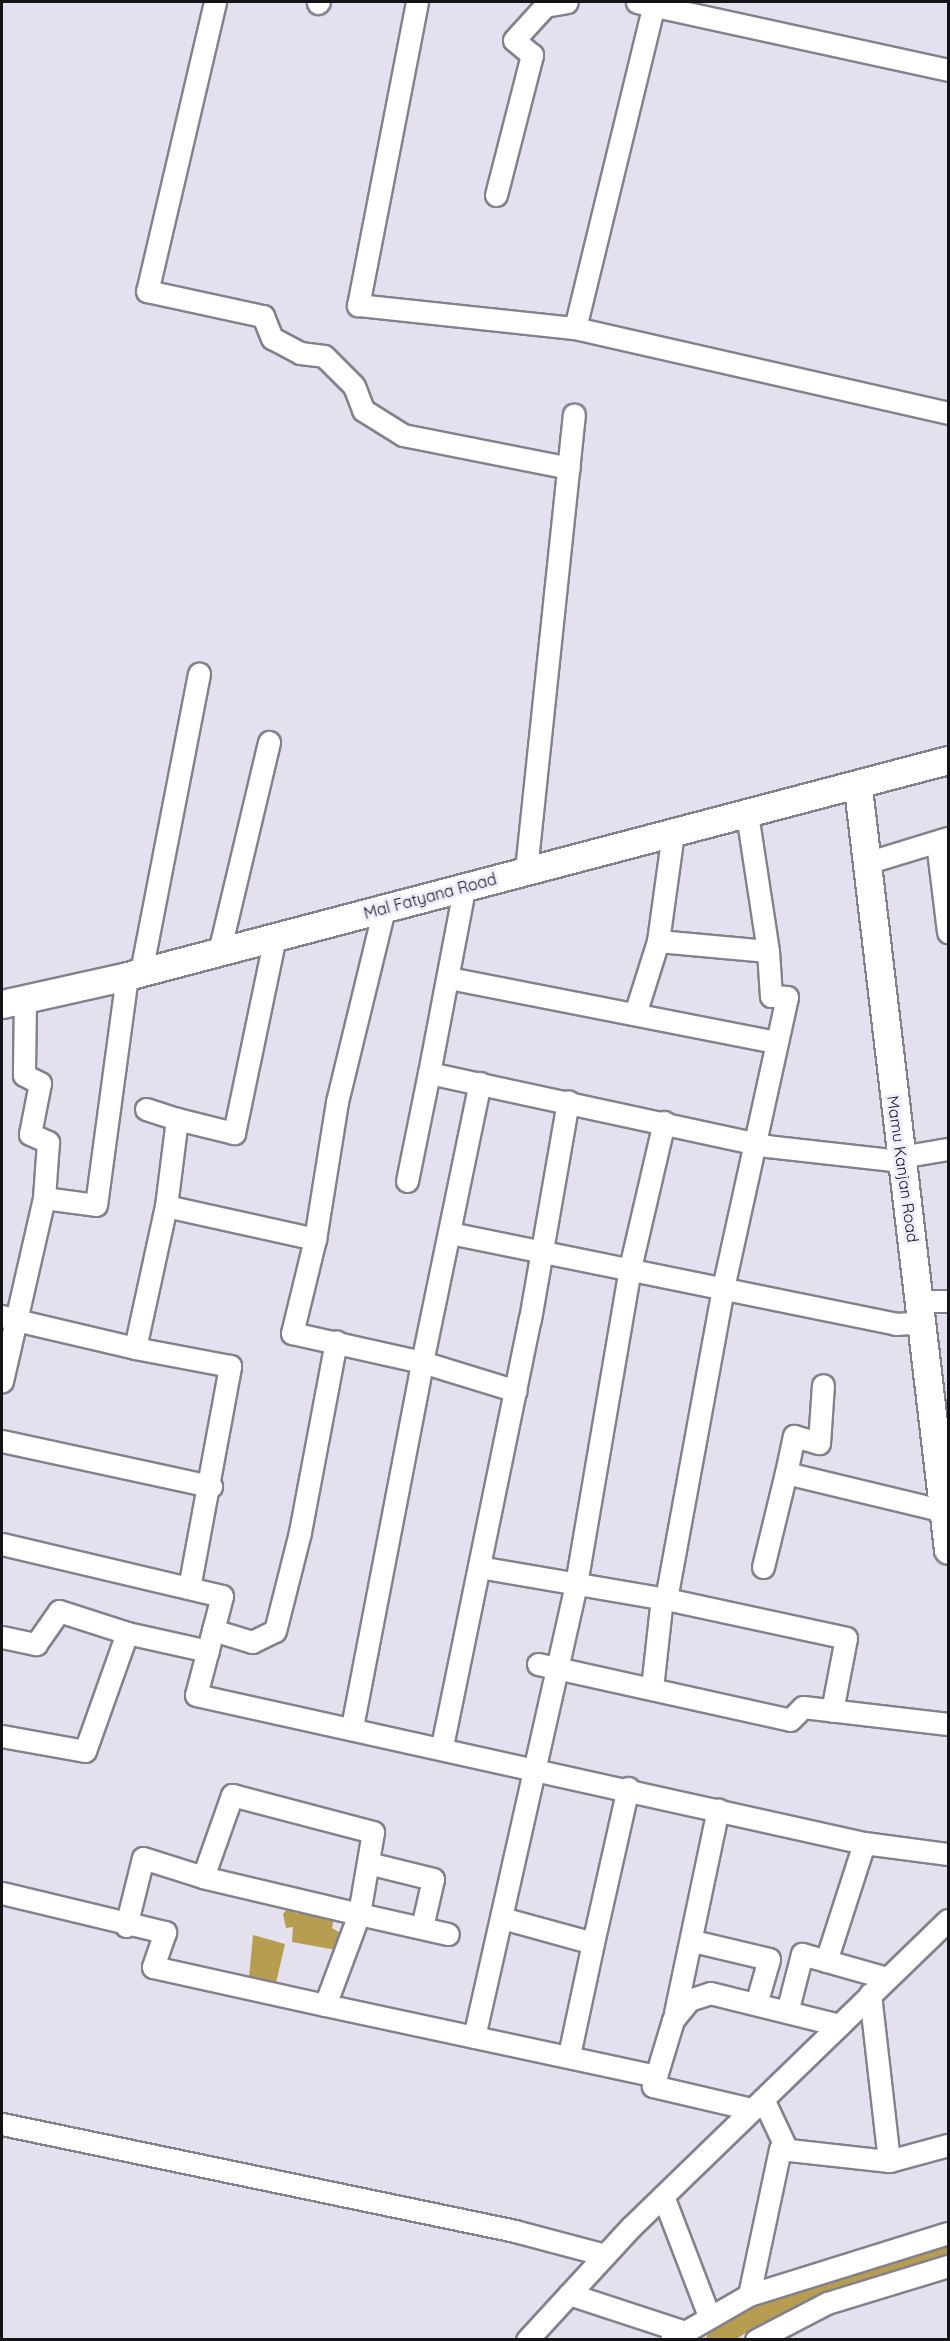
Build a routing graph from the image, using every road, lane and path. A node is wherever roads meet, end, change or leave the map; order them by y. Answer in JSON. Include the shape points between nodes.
{"nodes":[{"id":1,"x":215,"y":2,"type":"edge"},
{"id":2,"x":417,"y":2,"type":"edge"},
{"id":3,"x":567,"y":2,"type":"edge"},
{"id":4,"x":645,"y":3,"type":"edge"},
{"id":5,"x":713,"y":9,"type":"edge"},
{"id":6,"x":948,"y":69,"type":"edge"},
{"id":7,"x":496,"y":195,"type":"dead end"},
{"id":8,"x":574,"y":328,"type":"junction"},
{"id":9,"x":948,"y":413,"type":"edge"},
{"id":10,"x":574,"y":415,"type":"dead end"},
{"id":11,"x":569,"y":468,"type":"junction"},
{"id":12,"x":199,"y":674,"type":"dead end"},
{"id":13,"x":269,"y":742,"type":"dead end"},
{"id":14,"x":948,"y":760,"type":"edge"},
{"id":15,"x":858,"y":788,"type":"junction"},
{"id":16,"x":747,"y":814,"type":"junction"},
{"id":17,"x":673,"y":833,"type":"junction"},
{"id":18,"x":943,"y":840,"type":"edge"},
{"id":19,"x":866,"y":863,"type":"junction"},
{"id":20,"x":526,"y":870,"type":"junction"},
{"id":21,"x":465,"y":885,"type":"junction"},
{"id":22,"x":384,"y":909,"type":"junction"},
{"id":23,"x":948,"y":932,"type":"edge"},
{"id":24,"x":275,"y":937,"type":"junction"},
{"id":25,"x":658,"y":941,"type":"junction"},
{"id":26,"x":768,"y":951,"type":"junction"},
{"id":27,"x":219,"y":952,"type":"junction"},
{"id":28,"x":134,"y":974,"type":"junction"},
{"id":29,"x":450,"y":978,"type":"junction"},
{"id":30,"x":13,"y":1001,"type":"edge"},
{"id":31,"x":635,"y":1014,"type":"junction"},
{"id":32,"x":775,"y":1042,"type":"junction"},
{"id":33,"x":429,"y":1073,"type":"junction"},
{"id":34,"x":480,"y":1083,"type":"junction"},
{"id":35,"x":568,"y":1101,"type":"junction"},
{"id":36,"x":146,"y":1109,"type":"dead end"},
{"id":37,"x":177,"y":1119,"type":"junction"},
{"id":38,"x":664,"y":1122,"type":"junction"},
{"id":39,"x":757,"y":1143,"type":"junction"},
{"id":40,"x":948,"y":1149,"type":"edge"},
{"id":41,"x":900,"y":1159,"type":"junction"},
{"id":42,"x":407,"y":1181,"type":"dead end"},
{"id":43,"x":44,"y":1198,"type":"junction"},
{"id":44,"x":166,"y":1206,"type":"junction"},
{"id":45,"x":450,"y":1233,"type":"junction"},
{"id":46,"x":315,"y":1239,"type":"junction"},
{"id":47,"x":541,"y":1250,"type":"junction"},
{"id":48,"x":630,"y":1268,"type":"junction"},
{"id":49,"x":723,"y":1288,"type":"junction"},
{"id":50,"x":948,"y":1301,"type":"edge"},
{"id":51,"x":922,"y":1311,"type":"junction"},
{"id":52,"x":9,"y":1318,"type":"edge"},
{"id":53,"x":336,"y":1341,"type":"junction"},
{"id":54,"x":135,"y":1348,"type":"junction"},
{"id":55,"x":422,"y":1362,"type":"junction"},
{"id":56,"x":2,"y":1381,"type":"edge"},
{"id":57,"x":823,"y":1384,"type":"dead end"},
{"id":58,"x":516,"y":1391,"type":"junction"},
{"id":59,"x":940,"y":1402,"type":"edge"},
{"id":60,"x":2,"y":1441,"type":"edge"},
{"id":61,"x":786,"y":1473,"type":"junction"},
{"id":62,"x":211,"y":1486,"type":"junction"},
{"id":63,"x":946,"y":1518,"type":"edge"},
{"id":64,"x":2,"y":1544,"type":"edge"},
{"id":65,"x":948,"y":1550,"type":"edge"},
{"id":66,"x":763,"y":1567,"type":"dead end"},
{"id":67,"x":479,"y":1568,"type":"junction"},
{"id":68,"x":576,"y":1584,"type":"junction"},
{"id":69,"x":189,"y":1588,"type":"junction"},
{"id":70,"x":664,"y":1599,"type":"junction"},
{"id":71,"x":213,"y":1630,"type":"junction"},
{"id":72,"x":127,"y":1633,"type":"junction"},
{"id":73,"x":2,"y":1637,"type":"edge"},
{"id":74,"x":208,"y":1651,"type":"junction"},
{"id":75,"x":548,"y":1666,"type":"junction"},
{"id":76,"x":652,"y":1688,"type":"junction"},
{"id":77,"x":832,"y":1711,"type":"junction"},
{"id":78,"x":948,"y":1724,"type":"edge"},
{"id":79,"x":352,"y":1726,"type":"junction"},
{"id":80,"x":2,"y":1736,"type":"edge"},
{"id":81,"x":442,"y":1746,"type":"junction"},
{"id":82,"x":537,"y":1768,"type":"junction"},
{"id":83,"x":628,"y":1788,"type":"junction"},
{"id":84,"x":718,"y":1809,"type":"junction"},
{"id":85,"x":864,"y":1843,"type":"junction"},
{"id":86,"x":948,"y":1854,"type":"edge"},
{"id":87,"x":368,"y":1863,"type":"junction"},
{"id":88,"x":204,"y":1877,"type":"junction"},
{"id":89,"x":2,"y":1893,"type":"edge"},
{"id":90,"x":359,"y":1914,"type":"junction"},
{"id":91,"x":502,"y":1918,"type":"junction"},
{"id":92,"x":948,"y":1920,"type":"edge"},
{"id":93,"x":126,"y":1926,"type":"junction"},
{"id":94,"x":422,"y":1927,"type":"junction"},
{"id":95,"x":448,"y":1934,"type":"dead end"},
{"id":96,"x":693,"y":1941,"type":"junction"},
{"id":97,"x":592,"y":1943,"type":"junction"},
{"id":98,"x":826,"y":1961,"type":"junction"},
{"id":99,"x":887,"y":1978,"type":"junction"},
{"id":100,"x":870,"y":1994,"type":"junction"},
{"id":101,"x":756,"y":2004,"type":"junction"},
{"id":102,"x":326,"y":2005,"type":"junction"},
{"id":103,"x":787,"y":2012,"type":"junction"},
{"id":104,"x":673,"y":2020,"type":"junction"},
{"id":105,"x":839,"y":2025,"type":"junction"},
{"id":106,"x":474,"y":2037,"type":"junction"},
{"id":107,"x":569,"y":2055,"type":"junction"},
{"id":108,"x":656,"y":2076,"type":"junction"},
{"id":109,"x":757,"y":2104,"type":"junction"},
{"id":110,"x":2,"y":2124,"type":"edge"},
{"id":111,"x":948,"y":2145,"type":"edge"},
{"id":112,"x":787,"y":2150,"type":"junction"},
{"id":113,"x":889,"y":2161,"type":"junction"},
{"id":114,"x":663,"y":2196,"type":"junction"},
{"id":115,"x":948,"y":2233,"type":"edge"},
{"id":116,"x":605,"y":2256,"type":"junction"},
{"id":117,"x":948,"y":2266,"type":"edge"},
{"id":118,"x":569,"y":2294,"type":"junction"},
{"id":119,"x":748,"y":2295,"type":"junction"},
{"id":120,"x":709,"y":2316,"type":"junction"},
{"id":121,"x":678,"y":2336,"type":"edge"},
{"id":122,"x":527,"y":2340,"type":"edge"},
{"id":123,"x":756,"y":2340,"type":"edge"}],
"edges":[{"from":1,"to":11,"type":"street","via":[[147,291],[263,316],[272,338],[300,353],[324,356],[354,386],[363,410],[402,435]]},
{"from":2,"to":8,"type":"street","via":[[358,305]]},
{"from":3,"to":7,"type":"street","via":[[545,6],[514,40],[532,55]]},
{"from":4,"to":5,"type":"street"},
{"from":4,"to":8,"type":"street"},
{"from":5,"to":6,"type":"street"},
{"from":8,"to":9,"type":"street"},
{"from":10,"to":11,"type":"street"},
{"from":11,"to":20,"type":"street"},
{"from":12,"to":28,"type":"street"},
{"from":13,"to":27,"type":"street"},
{"from":14,"to":15,"type":"main road","name":"Mal Fatyana Road"},
{"from":15,"to":16,"type":"main road","name":"Mal Fatyana Road"},
{"from":15,"to":19,"type":"main road","name":"Mamu Kanjan Road"},
{"from":16,"to":17,"type":"main road","name":"Mal Fatyana Road"},
{"from":16,"to":26,"type":"street"},
{"from":17,"to":20,"type":"main road","name":"Mal Fatyana Road"},
{"from":17,"to":25,"type":"street"},
{"from":18,"to":19,"type":"street"},
{"from":18,"to":23,"type":"street"},
{"from":19,"to":41,"type":"main road","name":"Mamu Kanjan Road"},
{"from":20,"to":21,"type":"main road","name":"Mal Fatyana Road"},
{"from":21,"to":22,"type":"main road","name":"Mal Fatyana Road"},
{"from":21,"to":29,"type":"street"},
{"from":22,"to":24,"type":"main road","name":"Mal Fatyana Road"},
{"from":22,"to":46,"type":"street","via":[[337,1102]]},
{"from":24,"to":27,"type":"main road","name":"Mal Fatyana Road"},
{"from":24,"to":37,"type":"street","via":[[234,1133]]},
{"from":25,"to":26,"type":"street"},
{"from":25,"to":31,"type":"street"},
{"from":26,"to":32,"type":"street","via":[[771,996],[787,998]]},
{"from":27,"to":28,"type":"main road","name":"Mal Fatyana Road"},
{"from":28,"to":30,"type":"main road","name":"Mal Fatyana Road"},
{"from":28,"to":43,"type":"street","via":[[96,1205]]},
{"from":29,"to":31,"type":"street"},
{"from":29,"to":33,"type":"street"},
{"from":30,"to":43,"type":"street","via":[[24,1074],[40,1083],[30,1134],[48,1142]]},
{"from":31,"to":32,"type":"street"},
{"from":32,"to":39,"type":"street"},
{"from":33,"to":34,"type":"street"},
{"from":33,"to":42,"type":"street"},
{"from":34,"to":35,"type":"street"},
{"from":34,"to":45,"type":"street"},
{"from":35,"to":38,"type":"street"},
{"from":35,"to":47,"type":"street"},
{"from":36,"to":37,"type":"street"},
{"from":37,"to":44,"type":"street"},
{"from":38,"to":39,"type":"street"},
{"from":38,"to":48,"type":"street"},
{"from":39,"to":41,"type":"street"},
{"from":39,"to":49,"type":"street"},
{"from":40,"to":41,"type":"street"},
{"from":41,"to":51,"type":"main road","name":"Mamu Kanjan Road"},
{"from":43,"to":52,"type":"street"},
{"from":44,"to":46,"type":"street"},
{"from":44,"to":54,"type":"street"},
{"from":45,"to":47,"type":"street"},
{"from":45,"to":55,"type":"street"},
{"from":46,"to":53,"type":"street","via":[[292,1333]]},
{"from":47,"to":48,"type":"street"},
{"from":47,"to":58,"type":"street"},
{"from":48,"to":49,"type":"street"},
{"from":48,"to":68,"type":"street"},
{"from":49,"to":51,"type":"street","via":[[896,1324]]},
{"from":49,"to":70,"type":"street"},
{"from":50,"to":51,"type":"street"},
{"from":51,"to":59,"type":"main road","name":"Mamu Kanjan Road"},
{"from":52,"to":54,"type":"street"},
{"from":52,"to":56,"type":"street"},
{"from":53,"to":55,"type":"street"},
{"from":53,"to":71,"type":"street","via":[[300,1532],[275,1632],[252,1642]]},
{"from":54,"to":62,"type":"street","via":[[230,1366]]},
{"from":55,"to":58,"type":"street"},
{"from":55,"to":79,"type":"street"},
{"from":57,"to":61,"type":"street","via":[[819,1443],[794,1436]]},
{"from":58,"to":67,"type":"street"},
{"from":59,"to":63,"type":"main road","name":"Mamu Kanjan Road"},
{"from":60,"to":62,"type":"street"},
{"from":61,"to":63,"type":"street"},
{"from":61,"to":66,"type":"street"},
{"from":62,"to":69,"type":"street"},
{"from":63,"to":65,"type":"main road","name":"Mamu Kanjan Road"},
{"from":64,"to":69,"type":"street"},
{"from":67,"to":68,"type":"street"},
{"from":67,"to":81,"type":"street"},
{"from":68,"to":70,"type":"street"},
{"from":68,"to":75,"type":"street"},
{"from":69,"to":71,"type":"street","via":[[222,1596]]},
{"from":70,"to":76,"type":"street"},
{"from":70,"to":77,"type":"street","via":[[846,1638]]},
{"from":71,"to":74,"type":"street"},
{"from":72,"to":73,"type":"street","via":[[59,1611],[36,1644]]},
{"from":72,"to":74,"type":"street"},
{"from":72,"to":80,"type":"street","via":[[85,1751]]},
{"from":74,"to":79,"type":"street","via":[[196,1695]]},
{"from":75,"to":76,"type":"street"},
{"from":75,"to":82,"type":"street"},
{"from":76,"to":77,"type":"street","via":[[790,1720],[803,1707]]},
{"from":77,"to":78,"type":"street"},
{"from":79,"to":81,"type":"street"},
{"from":81,"to":82,"type":"street"},
{"from":82,"to":83,"type":"street"},
{"from":82,"to":91,"type":"street"},
{"from":83,"to":84,"type":"street"},
{"from":83,"to":97,"type":"street"},
{"from":84,"to":85,"type":"street"},
{"from":84,"to":96,"type":"street"},
{"from":85,"to":86,"type":"street"},
{"from":85,"to":98,"type":"street"},
{"from":87,"to":88,"type":"street","via":[[373,1832],[232,1795]]},
{"from":87,"to":90,"type":"street"},
{"from":87,"to":94,"type":"street","via":[[433,1879]]},
{"from":88,"to":90,"type":"street"},
{"from":88,"to":93,"type":"street","via":[[143,1858]]},
{"from":89,"to":93,"type":"street"},
{"from":90,"to":94,"type":"street"},
{"from":90,"to":102,"type":"street"},
{"from":91,"to":97,"type":"street"},
{"from":91,"to":106,"type":"street"},
{"from":92,"to":99,"type":"street"},
{"from":93,"to":102,"type":"street","via":[[165,1932],[153,1967]]},
{"from":94,"to":95,"type":"street"},
{"from":96,"to":101,"type":"street","via":[[769,1959]]},
{"from":96,"to":104,"type":"street"},
{"from":97,"to":107,"type":"street"},
{"from":98,"to":99,"type":"street"},
{"from":98,"to":103,"type":"street","via":[[802,1954]]},
{"from":99,"to":100,"type":"street"},
{"from":100,"to":105,"type":"street"},
{"from":100,"to":113,"type":"street"},
{"from":101,"to":103,"type":"street"},
{"from":101,"to":104,"type":"street","via":[[710,1993],[689,2000]]},
{"from":102,"to":106,"type":"street"},
{"from":103,"to":105,"type":"street"},
{"from":104,"to":108,"type":"street"},
{"from":105,"to":109,"type":"street"},
{"from":106,"to":107,"type":"street"},
{"from":107,"to":108,"type":"street"},
{"from":108,"to":109,"type":"street","via":[[653,2086]]},
{"from":109,"to":112,"type":"street"},
{"from":109,"to":114,"type":"street"},
{"from":110,"to":116,"type":"street","via":[[515,2231]]},
{"from":111,"to":113,"type":"street"},
{"from":112,"to":113,"type":"street"},
{"from":112,"to":119,"type":"street","via":[[780,2149]]},
{"from":114,"to":116,"type":"street"},
{"from":114,"to":120,"type":"street"},
{"from":115,"to":119,"type":"street"},
{"from":116,"to":118,"type":"street"},
{"from":117,"to":123,"type":"street","via":[[827,2303]]},
{"from":118,"to":121,"type":"street"},
{"from":118,"to":122,"type":"street"},
{"from":119,"to":120,"type":"street"},
{"from":120,"to":121,"type":"street"}]}
